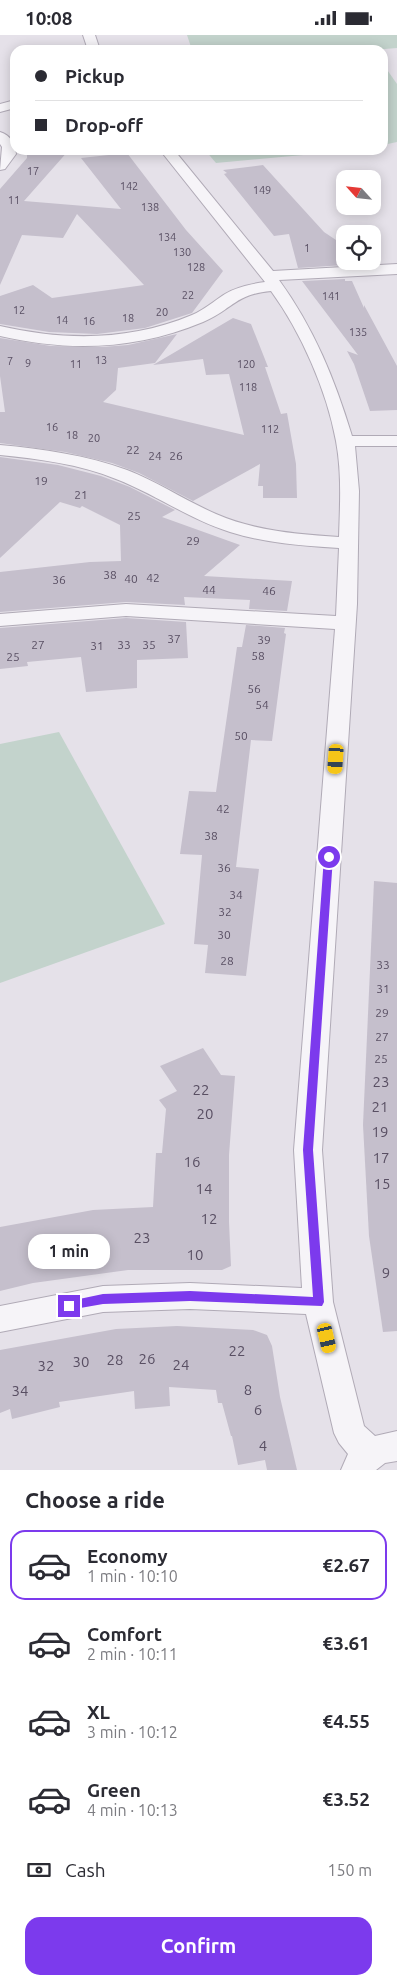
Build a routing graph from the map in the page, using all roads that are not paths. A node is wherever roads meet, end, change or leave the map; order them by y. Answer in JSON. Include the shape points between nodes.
{"nodes":[{"id":1,"x":0,"y":136,"type":"edge"},
{"id":2,"x":171,"y":155,"type":"edge"},
{"id":3,"x":0,"y":166,"type":"edge"},
{"id":4,"x":397,"y":269,"type":"edge"},
{"id":5,"x":271,"y":281,"type":"junction"},
{"id":6,"x":0,"y":331,"type":"edge"},
{"id":7,"x":345,"y":441,"type":"junction"},
{"id":8,"x":397,"y":441,"type":"edge"},
{"id":9,"x":0,"y":450,"type":"edge"},
{"id":10,"x":349,"y":543,"type":"junction"},
{"id":11,"x":0,"y":620,"type":"edge"},
{"id":12,"x":345,"y":623,"type":"junction"},
{"id":13,"x":318,"y":1302,"type":"junction"},
{"id":14,"x":0,"y":1319,"type":"edge"},
{"id":15,"x":375,"y":1457,"type":"edge"}],
"edges":[{"from":1,"to":3,"type":"street","via":[[9,145],[9,154]]},
{"from":2,"to":5,"type":"street"},
{"from":4,"to":5,"type":"street"},
{"from":5,"to":6,"type":"street","via":[[239,292],[207,315],[149,336],[101,342],[54,342]]},
{"from":5,"to":7,"type":"street","via":[[290,306],[311,345]]},
{"from":7,"to":8,"type":"street"},
{"from":7,"to":10,"type":"street","via":[[350,491]]},
{"from":9,"to":10,"type":"street","via":[[51,456],[109,470],[187,509],[237,528],[271,536]]},
{"from":10,"to":12,"type":"street"},
{"from":11,"to":12,"type":"street","via":[[126,610]]},
{"from":12,"to":13,"type":"street","via":[[308,1150]]},
{"from":13,"to":14,"type":"street","via":[[190,1296],[103,1299]]},
{"from":13,"to":15,"type":"street","via":[[350,1433]]}]}
